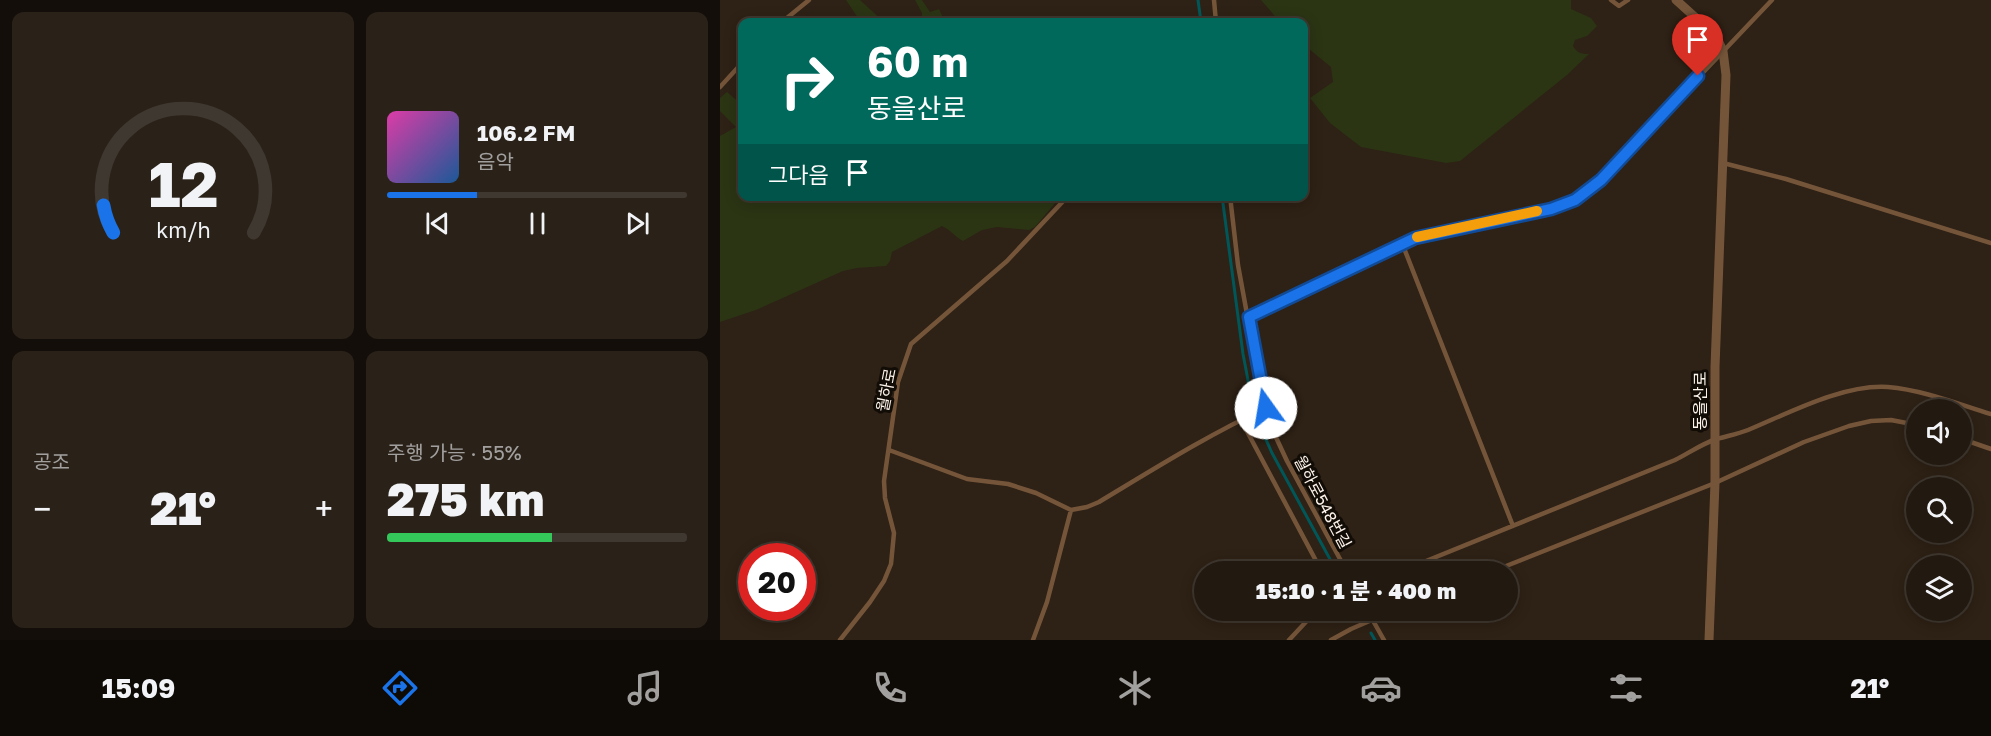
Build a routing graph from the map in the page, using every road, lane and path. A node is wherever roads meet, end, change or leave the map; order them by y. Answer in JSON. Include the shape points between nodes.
{"nodes":[{"id":1,"x":809,"y":0,"type":"edge"},
{"id":2,"x":1214,"y":0,"type":"edge"},
{"id":3,"x":1611,"y":0,"type":"edge"},
{"id":4,"x":1628,"y":0,"type":"edge"},
{"id":5,"x":1676,"y":0,"type":"edge"},
{"id":6,"x":1772,"y":0,"type":"edge"},
{"id":7,"x":787,"y":18,"type":"edge"},
{"id":8,"x":1216,"y":18,"type":"edge"},
{"id":9,"x":1723,"y":51,"type":"junction"},
{"id":10,"x":738,"y":67,"type":"edge"},
{"id":11,"x":720,"y":87,"type":"edge"},
{"id":12,"x":1723,"y":163,"type":"junction"},
{"id":13,"x":1063,"y":201,"type":"edge"},
{"id":14,"x":1231,"y":201,"type":"edge"},
{"id":15,"x":1402,"y":243,"type":"junction"},
{"id":16,"x":1991,"y":243,"type":"edge"},
{"id":17,"x":1249,"y":317,"type":"junction"},
{"id":18,"x":1266,"y":408,"type":"junction"},
{"id":19,"x":1991,"y":414,"type":"edge"},
{"id":20,"x":1241,"y":420,"type":"junction"},
{"id":21,"x":1906,"y":423,"type":"edge"},
{"id":22,"x":1715,"y":440,"type":"junction"},
{"id":23,"x":1972,"y":442,"type":"edge"},
{"id":24,"x":1991,"y":449,"type":"edge"},
{"id":25,"x":889,"y":450,"type":"junction"},
{"id":26,"x":1715,"y":483,"type":"junction"},
{"id":27,"x":1071,"y":510,"type":"junction"},
{"id":28,"x":1514,"y":526,"type":"junction"},
{"id":29,"x":1316,"y":561,"type":"edge"},
{"id":30,"x":1341,"y":561,"type":"edge"},
{"id":31,"x":1426,"y":561,"type":"edge"},
{"id":32,"x":1518,"y":561,"type":"edge"},
{"id":33,"x":1307,"y":621,"type":"edge"},
{"id":34,"x":1372,"y":621,"type":"joint"},
{"id":35,"x":840,"y":640,"type":"edge"},
{"id":36,"x":1033,"y":640,"type":"edge"},
{"id":37,"x":1289,"y":640,"type":"edge"},
{"id":38,"x":1331,"y":640,"type":"edge"},
{"id":39,"x":1384,"y":640,"type":"edge"},
{"id":40,"x":1709,"y":640,"type":"edge"}],
"edges":[{"from":1,"to":7,"type":"lane"},
{"from":2,"to":8,"type":"lane"},
{"from":3,"to":4,"type":"lane","via":[[1619,6]]},
{"from":5,"to":9,"type":"street","via":[[1716,36]]},
{"from":6,"to":9,"type":"lane"},
{"from":9,"to":12,"type":"street","name":"동을산로"},
{"from":9,"to":15,"type":"lane","via":[[1582,196],[1551,209]]},
{"from":10,"to":11,"type":"lane"},
{"from":12,"to":16,"type":"lane"},
{"from":12,"to":22,"type":"street","name":"동을산로"},
{"from":13,"to":25,"type":"lane","name":"월하로","via":[[1007,261],[911,344],[898,382]]},
{"from":14,"to":17,"type":"lane","name":"월하로548번길"},
{"from":15,"to":17,"type":"lane"},
{"from":15,"to":28,"type":"lane"},
{"from":17,"to":18,"type":"lane","name":"월하로548번길"},
{"from":18,"to":20,"type":"lane"},
{"from":18,"to":30,"type":"lane","name":"월하로548번길","via":[[1287,461]]},
{"from":19,"to":22,"type":"lane","via":[[1918,392],[1872,387],[1838,395]]},
{"from":20,"to":27,"type":"lane","via":[[1100,502]]},
{"from":20,"to":29,"type":"lane"},
{"from":21,"to":26,"type":"lane","via":[[1871,421],[1849,426]]},
{"from":22,"to":26,"type":"street","name":"동을산로"},
{"from":22,"to":28,"type":"lane","via":[[1676,460]]},
{"from":23,"to":24,"type":"lane"},
{"from":25,"to":27,"type":"lane","via":[[967,479],[1008,484],[1036,493]]},
{"from":25,"to":35,"type":"lane","name":"월하로","via":[[884,482],[894,532],[891,564],[870,602]]},
{"from":26,"to":32,"type":"lane"},
{"from":26,"to":40,"type":"street","name":"동을산로"},
{"from":27,"to":36,"type":"lane"},
{"from":28,"to":31,"type":"lane"},
{"from":33,"to":37,"type":"lane"},
{"from":34,"to":38,"type":"lane"},
{"from":34,"to":39,"type":"lane"}]}
